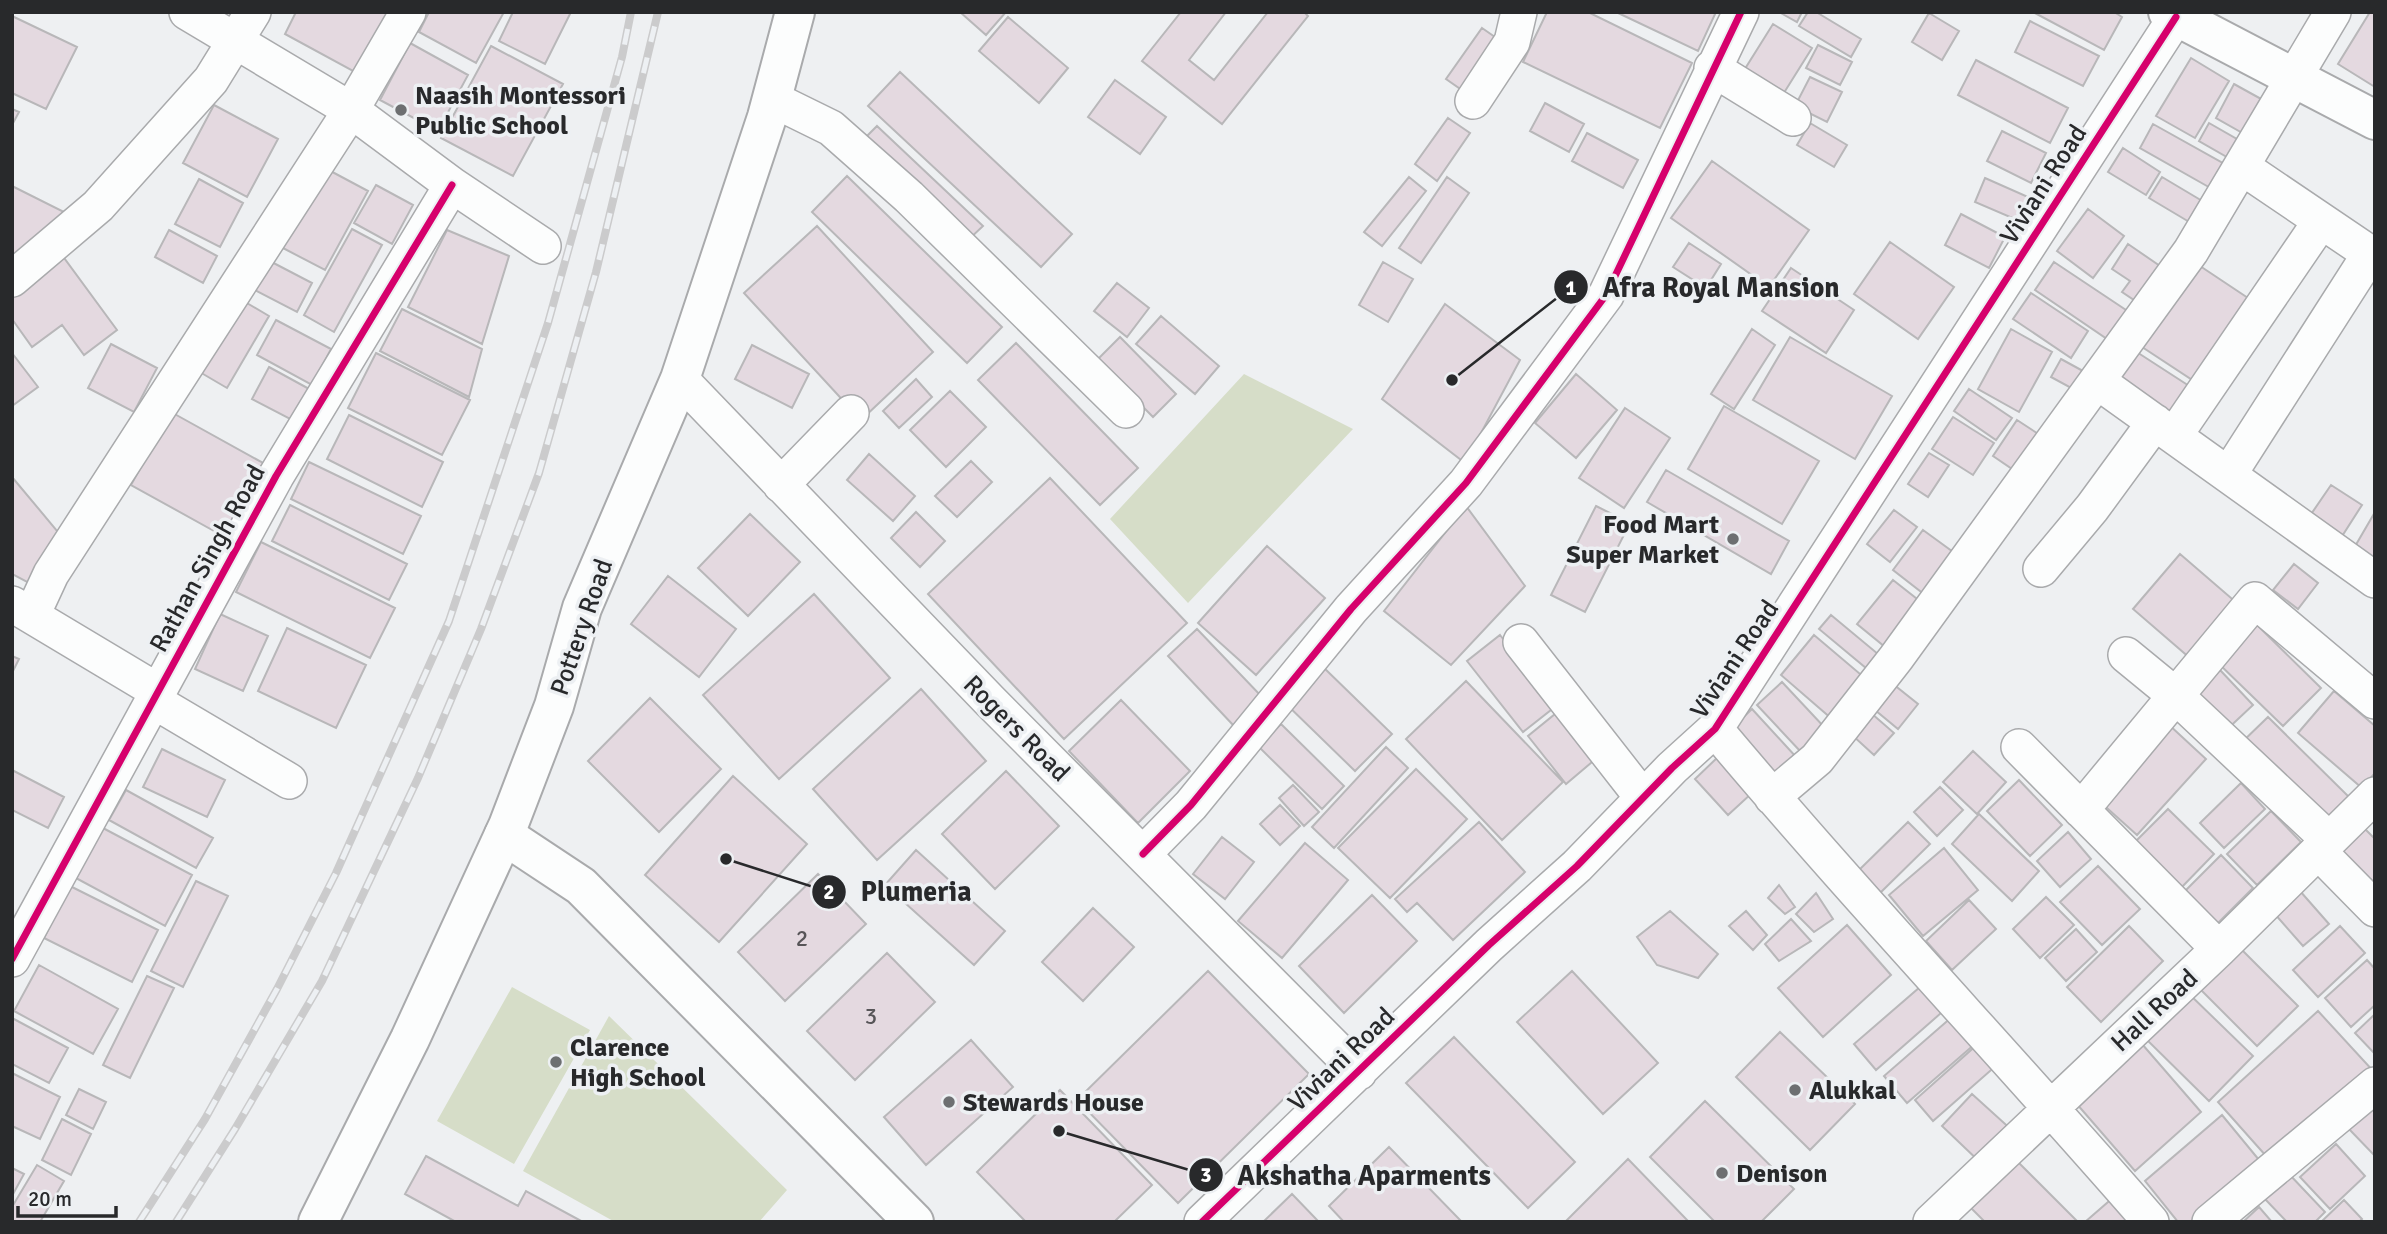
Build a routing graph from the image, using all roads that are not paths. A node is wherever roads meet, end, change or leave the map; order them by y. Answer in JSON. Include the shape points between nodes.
{"nodes":[{"id":1,"x":187,"y":12,"type":"edge"},
{"id":2,"x":253,"y":12,"type":"edge"},
{"id":3,"x":408,"y":12,"type":"edge"},
{"id":4,"x":795,"y":12,"type":"edge"},
{"id":5,"x":1519,"y":12,"type":"edge"},
{"id":6,"x":1741,"y":12,"type":"edge"},
{"id":7,"x":2333,"y":12,"type":"edge"},
{"id":8,"x":2172,"y":14,"type":"edge"},
{"id":9,"x":234,"y":41,"type":"junction"},
{"id":10,"x":1712,"y":68,"type":"junction"},
{"id":11,"x":2296,"y":78,"type":"junction"},
{"id":12,"x":772,"y":99,"type":"junction"},
{"id":13,"x":1473,"y":102,"type":"dead end"},
{"id":14,"x":351,"y":110,"type":"junction"},
{"id":15,"x":2372,"y":113,"type":"edge"},
{"id":16,"x":1793,"y":118,"type":"dead end"},
{"id":17,"x":2242,"y":167,"type":"junction"},
{"id":18,"x":452,"y":185,"type":"junction"},
{"id":19,"x":2321,"y":221,"type":"junction"},
{"id":20,"x":543,"y":246,"type":"dead end"},
{"id":21,"x":2372,"y":255,"type":"edge"},
{"id":22,"x":12,"y":279,"type":"edge"},
{"id":23,"x":680,"y":379,"type":"junction"},
{"id":24,"x":2097,"y":381,"type":"junction"},
{"id":25,"x":1126,"y":410,"type":"dead end"},
{"id":26,"x":851,"y":413,"type":"dead end"},
{"id":27,"x":2165,"y":429,"type":"junction"},
{"id":28,"x":2229,"y":474,"type":"junction"},
{"id":29,"x":781,"y":485,"type":"junction"},
{"id":30,"x":2041,"y":569,"type":"dead end"},
{"id":31,"x":2375,"y":580,"type":"edge"},
{"id":32,"x":582,"y":608,"type":"junction"},
{"id":33,"x":22,"y":610,"type":"edge"},
{"id":34,"x":1521,"y":642,"type":"dead end"},
{"id":35,"x":2126,"y":655,"type":"dead end"},
{"id":36,"x":156,"y":696,"type":"junction"},
{"id":37,"x":2176,"y":696,"type":"junction"},
{"id":38,"x":2375,"y":701,"type":"edge"},
{"id":39,"x":1715,"y":729,"type":"junction"},
{"id":40,"x":2020,"y":747,"type":"dead end"},
{"id":41,"x":289,"y":781,"type":"dead end"},
{"id":42,"x":2375,"y":794,"type":"edge"},
{"id":43,"x":1772,"y":797,"type":"junction"},
{"id":44,"x":1643,"y":798,"type":"junction"},
{"id":45,"x":2081,"y":810,"type":"junction"},
{"id":46,"x":500,"y":845,"type":"junction"},
{"id":47,"x":2324,"y":845,"type":"junction"},
{"id":48,"x":1143,"y":854,"type":"junction"},
{"id":49,"x":2375,"y":909,"type":"edge"},
{"id":50,"x":2218,"y":949,"type":"junction"},
{"id":51,"x":12,"y":958,"type":"edge"},
{"id":52,"x":1359,"y":1072,"type":"junction"},
{"id":53,"x":2375,"y":1085,"type":"edge"},
{"id":54,"x":2051,"y":1107,"type":"junction"},
{"id":55,"x":293,"y":1222,"type":"edge"},
{"id":56,"x":318,"y":1222,"type":"edge"},
{"id":57,"x":886,"y":1222,"type":"edge"},
{"id":58,"x":914,"y":1222,"type":"edge"},
{"id":59,"x":1202,"y":1222,"type":"edge"},
{"id":60,"x":1931,"y":1222,"type":"edge"},
{"id":61,"x":2151,"y":1222,"type":"edge"},
{"id":62,"x":2210,"y":1222,"type":"edge"}],
"edges":[{"from":1,"to":9,"type":"street"},
{"from":2,"to":9,"type":"street"},
{"from":3,"to":14,"type":"street"},
{"from":4,"to":12,"type":"main road","name":"Pottery Road"},
{"from":5,"to":13,"type":"street","via":[[1512,42]]},
{"from":6,"to":10,"type":"street"},
{"from":7,"to":11,"type":"street"},
{"from":8,"to":11,"type":"main road"},
{"from":8,"to":39,"type":"street","name":"Viviani Road"},
{"from":9,"to":14,"type":"street"},
{"from":9,"to":22,"type":"street","via":[[211,80],[98,206]]},
{"from":10,"to":16,"type":"street"},
{"from":10,"to":48,"type":"street","via":[[1606,295],[1466,483],[1352,609],[1191,805]]},
{"from":11,"to":15,"type":"main road"},
{"from":11,"to":17,"type":"street"},
{"from":12,"to":23,"type":"main road","name":"Pottery Road"},
{"from":12,"to":25,"type":"street","via":[[831,128],[909,197]]},
{"from":14,"to":18,"type":"street"},
{"from":14,"to":33,"type":"street","via":[[51,574]]},
{"from":17,"to":19,"type":"street"},
{"from":17,"to":24,"type":"street","via":[[2191,251]]},
{"from":18,"to":20,"type":"street"},
{"from":18,"to":36,"type":"street","name":"Rathan Singh Road","via":[[276,476]]},
{"from":19,"to":21,"type":"street"},
{"from":19,"to":27,"type":"street"},
{"from":21,"to":28,"type":"street"},
{"from":23,"to":29,"type":"street","name":"Rogers Road"},
{"from":23,"to":32,"type":"main road","name":"Pottery Road"},
{"from":24,"to":27,"type":"street"},
{"from":24,"to":43,"type":"street","via":[[1896,658],[1816,759]]},
{"from":26,"to":29,"type":"street"},
{"from":27,"to":28,"type":"street"},
{"from":27,"to":30,"type":"street"},
{"from":28,"to":31,"type":"street"},
{"from":29,"to":48,"type":"street","name":"Rogers Road"},
{"from":32,"to":46,"type":"main road","name":"Pottery Road","via":[[554,706]]},
{"from":32,"to":55,"type":"main road","via":[[537,697],[393,1020]]},
{"from":33,"to":36,"type":"street"},
{"from":34,"to":44,"type":"street"},
{"from":35,"to":37,"type":"street"},
{"from":36,"to":41,"type":"street"},
{"from":36,"to":51,"type":"street","name":"Rathan Singh Road"},
{"from":37,"to":38,"type":"street","via":[[2255,600]]},
{"from":37,"to":45,"type":"street"},
{"from":37,"to":47,"type":"street"},
{"from":39,"to":43,"type":"street"},
{"from":39,"to":44,"type":"street","name":"Viviani Road"},
{"from":40,"to":45,"type":"street"},
{"from":42,"to":47,"type":"street","name":"Hall Road"},
{"from":43,"to":54,"type":"street"},
{"from":44,"to":52,"type":"street","name":"Viviani Road"},
{"from":45,"to":50,"type":"street"},
{"from":46,"to":56,"type":"main road","name":"Pottery Road"},
{"from":46,"to":57,"type":"main road"},
{"from":46,"to":58,"type":"main road","via":[[581,886]]},
{"from":47,"to":49,"type":"street"},
{"from":47,"to":50,"type":"street","name":"Hall Road"},
{"from":48,"to":52,"type":"street","name":"Rogers Road"},
{"from":50,"to":54,"type":"street","name":"Hall Road"},
{"from":52,"to":59,"type":"street","name":"Viviani Road"},
{"from":53,"to":62,"type":"street"},
{"from":54,"to":60,"type":"street","name":"Hall Road"},
{"from":54,"to":61,"type":"street"}]}
